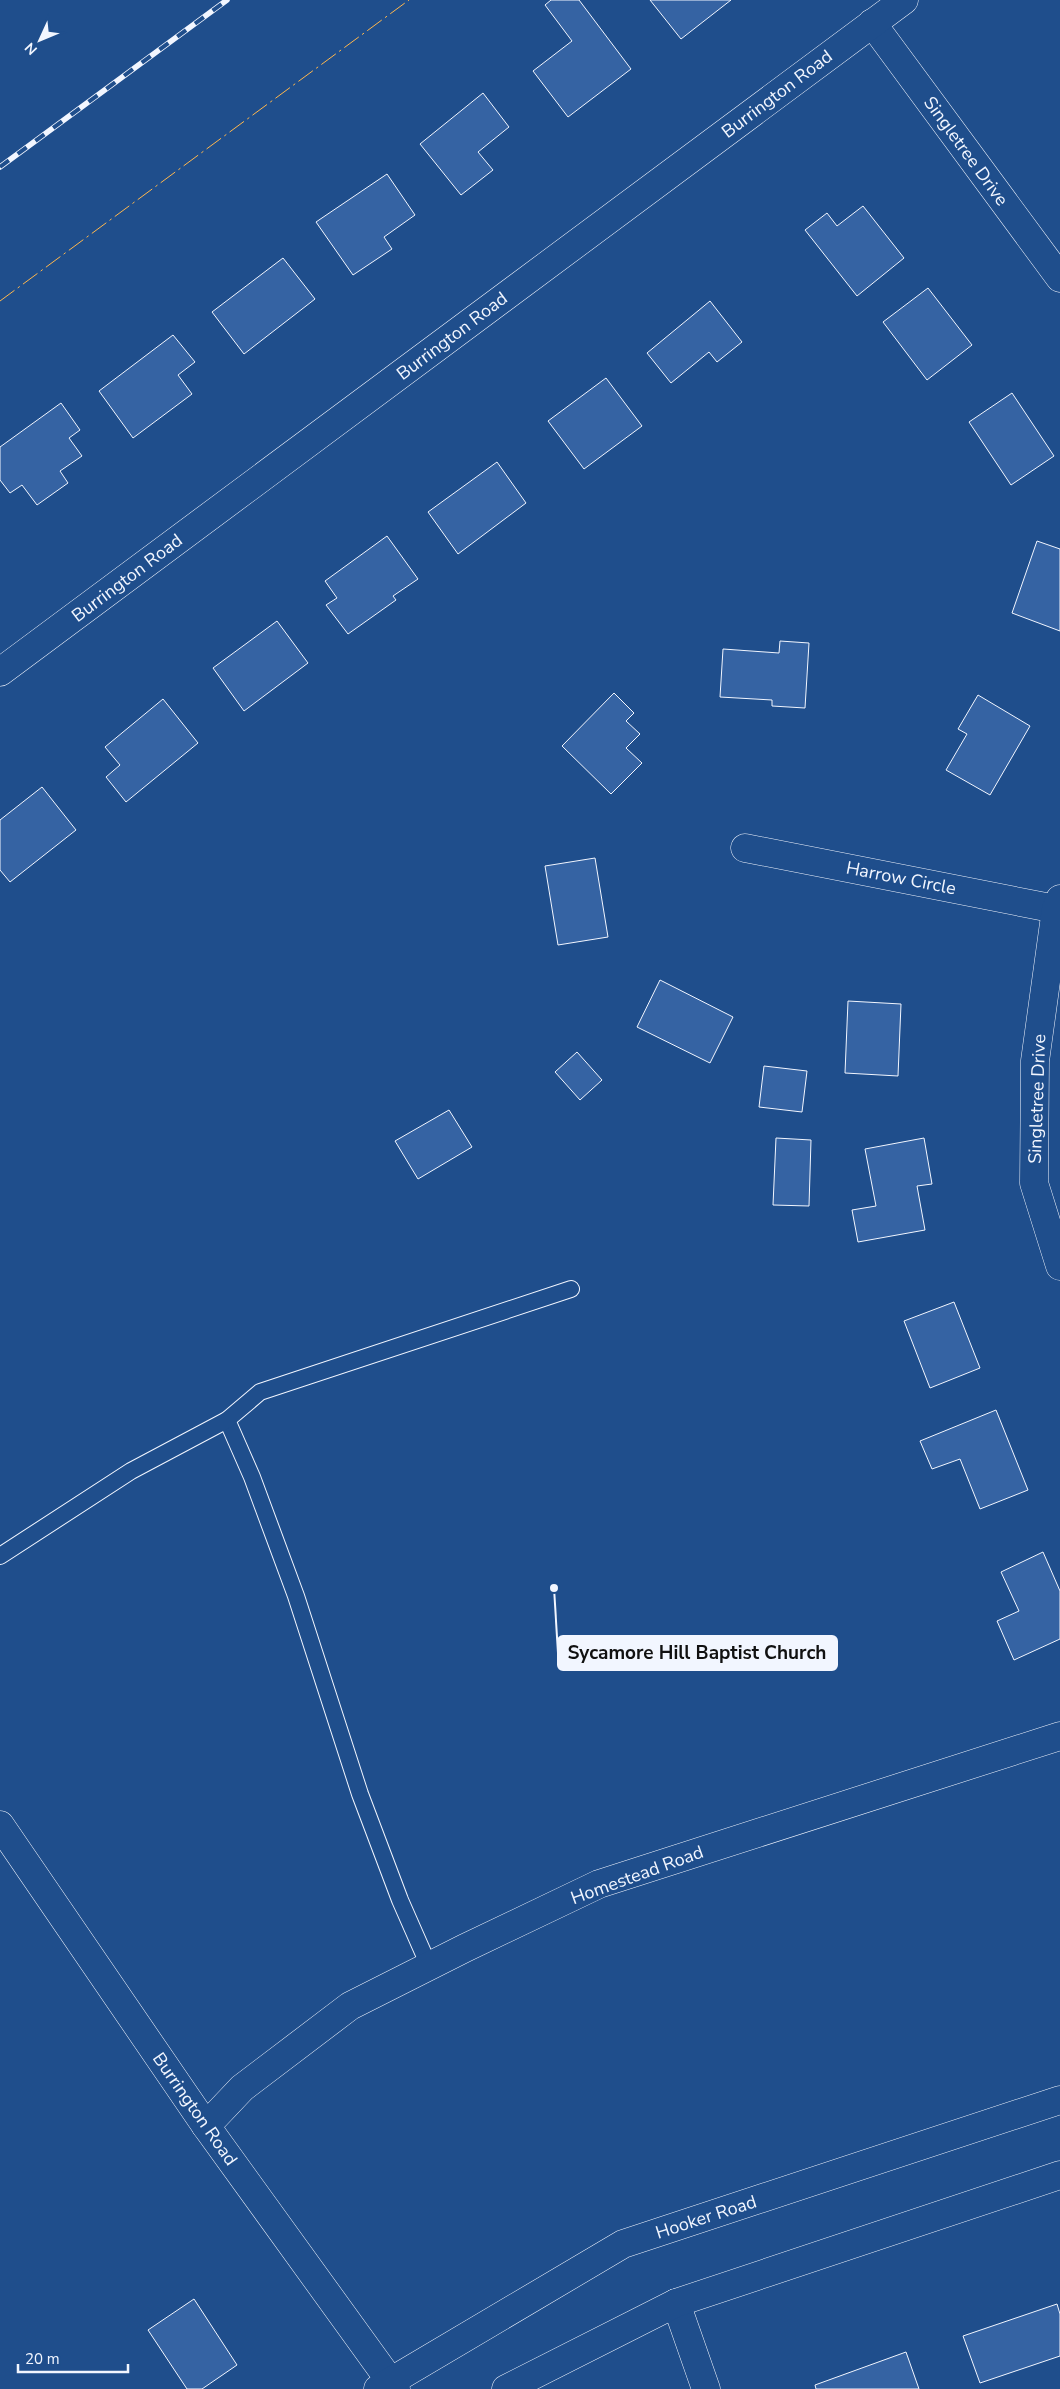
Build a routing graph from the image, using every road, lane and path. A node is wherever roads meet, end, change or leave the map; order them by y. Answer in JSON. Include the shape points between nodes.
{"nodes":[{"id":1,"x":904,"y":0,"type":"edge"},
{"id":2,"x":872,"y":24,"type":"junction"},
{"id":3,"x":1060,"y":278,"type":"edge"},
{"id":4,"x":0,"y":672,"type":"edge"},
{"id":5,"x":745,"y":848,"type":"dead end"},
{"id":6,"x":1058,"y":904,"type":"edge"},
{"id":7,"x":1060,"y":1266,"type":"edge"},
{"id":8,"x":571,"y":1289,"type":"dead end"},
{"id":9,"x":227,"y":1420,"type":"junction"},
{"id":10,"x":0,"y":1556,"type":"edge"},
{"id":11,"x":1060,"y":1736,"type":"edge"},
{"id":12,"x":0,"y":1825,"type":"edge"},
{"id":13,"x":429,"y":1966,"type":"junction"},
{"id":14,"x":1060,"y":2100,"type":"edge"},
{"id":15,"x":206,"y":2126,"type":"junction"},
{"id":16,"x":1060,"y":2175,"type":"edge"},
{"id":17,"x":676,"y":2303,"type":"junction"},
{"id":18,"x":388,"y":2386,"type":"edge"},
{"id":19,"x":506,"y":2389,"type":"edge"},
{"id":20,"x":706,"y":2389,"type":"edge"}],
"edges":[{"from":1,"to":2,"type":"street","name":"Burrington Road"},
{"from":2,"to":3,"type":"street","name":"Singletree Drive"},
{"from":2,"to":4,"type":"street","name":"Burrington Road"},
{"from":5,"to":6,"type":"street","name":"Harrow Circle"},
{"from":6,"to":7,"type":"street","name":"Singletree Drive","via":[[1035,1061],[1034,1183]]},
{"from":8,"to":9,"type":"lane","via":[[260,1392]]},
{"from":9,"to":10,"type":"lane","via":[[131,1471]]},
{"from":9,"to":13,"type":"lane","via":[[296,1596],[360,1794]]},
{"from":11,"to":13,"type":"street","name":"Homestead Road","via":[[599,1884]]},
{"from":12,"to":15,"type":"street","name":"Burrington Road"},
{"from":13,"to":15,"type":"street","name":"Homestead Road","via":[[350,2006],[242,2088]]},
{"from":14,"to":18,"type":"street","name":"Hooker Road","via":[[623,2244]]},
{"from":15,"to":18,"type":"street","name":"Burrington Road"},
{"from":16,"to":17,"type":"street"},
{"from":17,"to":19,"type":"street"},
{"from":17,"to":20,"type":"street"}]}
